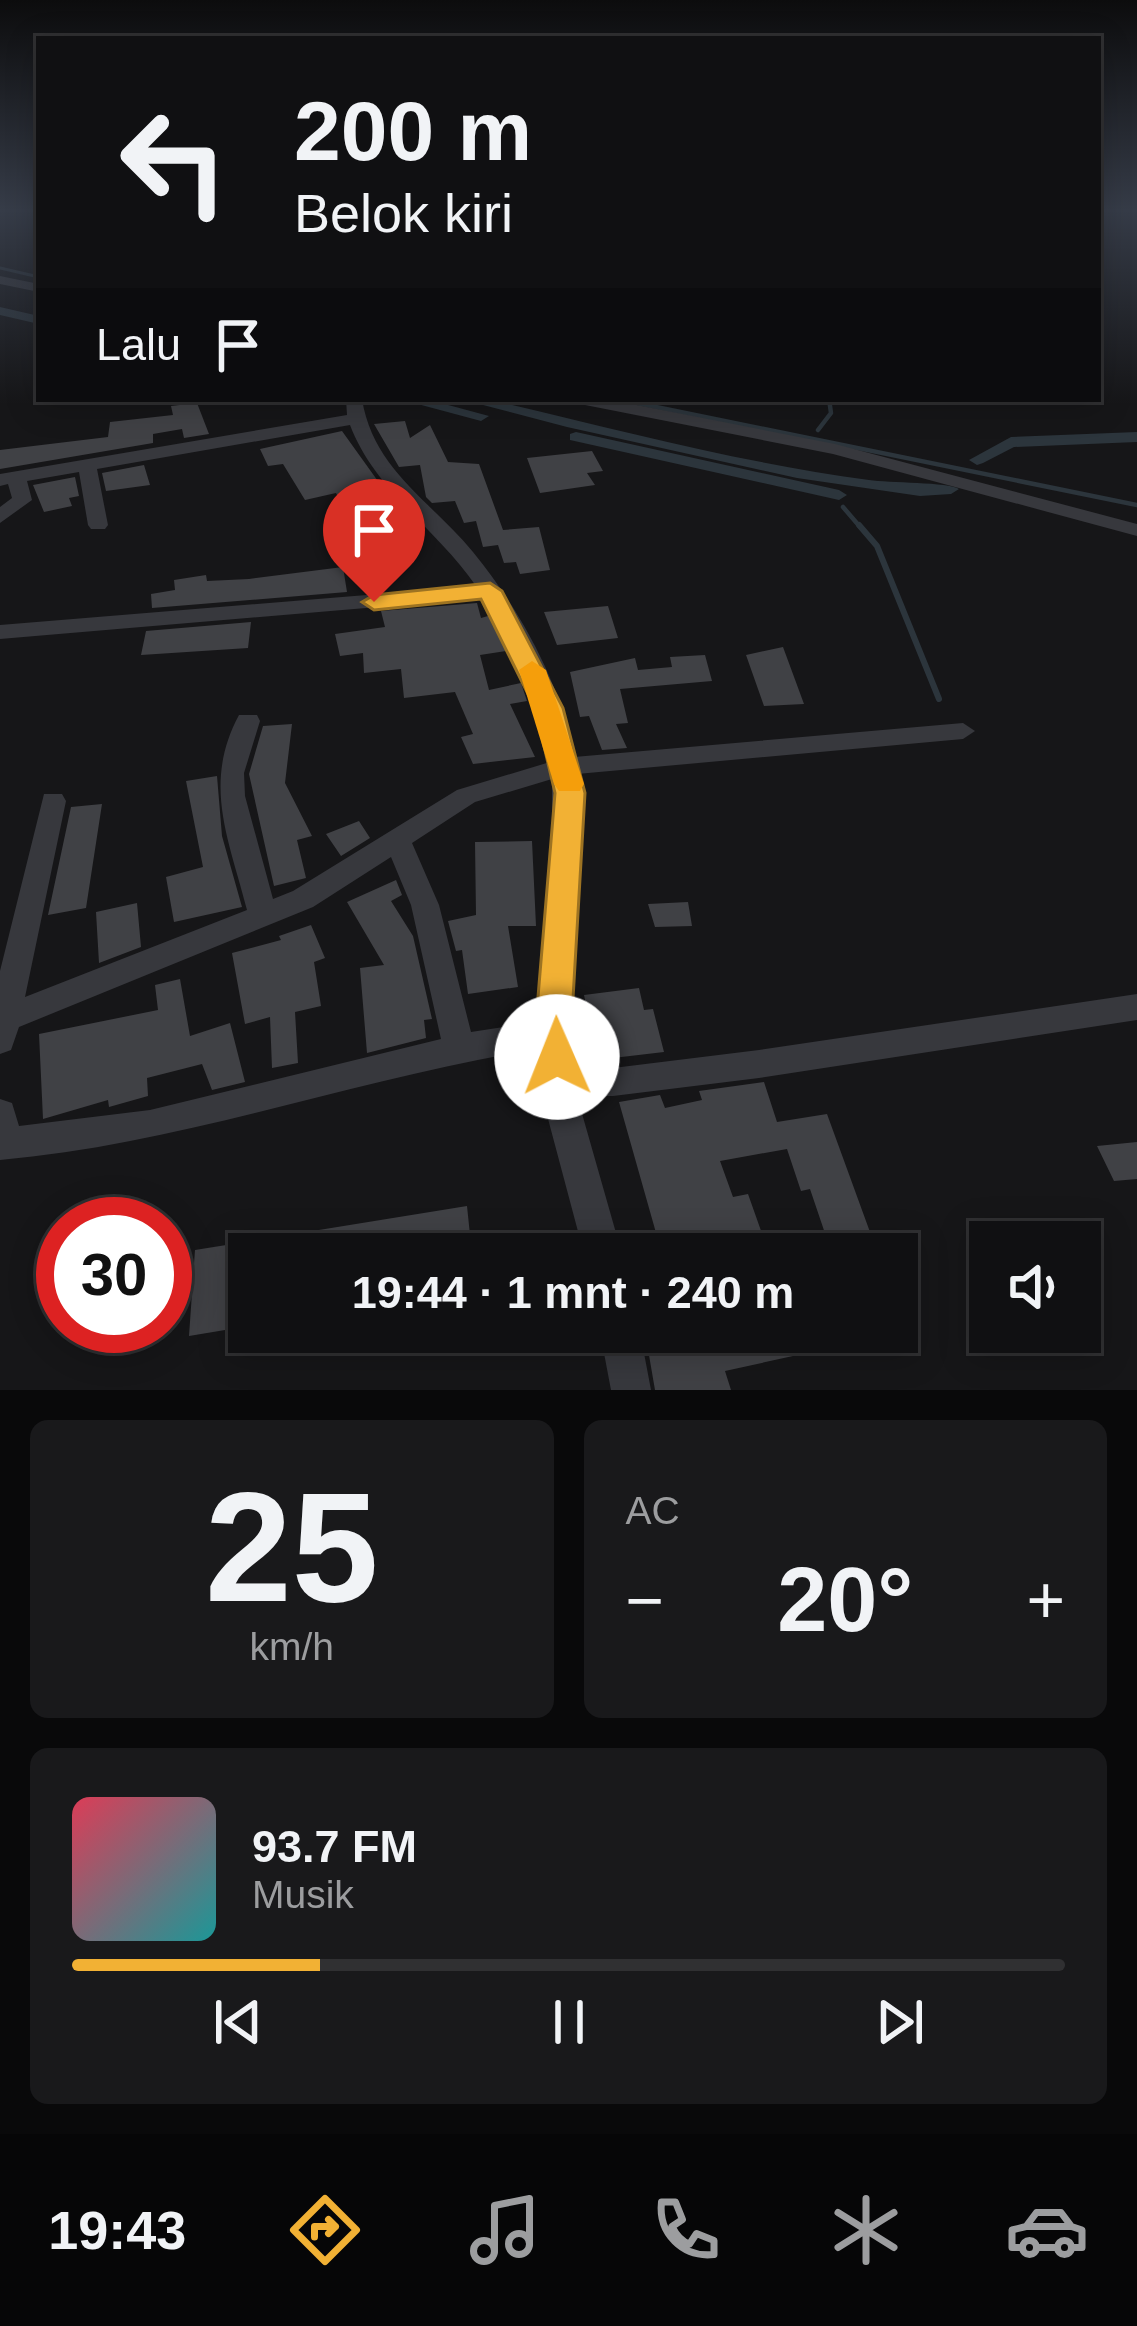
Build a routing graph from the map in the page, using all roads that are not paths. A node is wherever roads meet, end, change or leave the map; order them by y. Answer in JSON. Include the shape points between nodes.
{"nodes":[{"id":1,"x":0,"y":280,"type":"edge"},
{"id":2,"x":36,"y":287,"type":"edge"},
{"id":3,"x":595,"y":402,"type":"edge"},
{"id":4,"x":354,"y":409,"type":"edge"},
{"id":5,"x":87,"y":465,"type":"junction"},
{"id":6,"x":8,"y":479,"type":"edge"},
{"id":7,"x":0,"y":517,"type":"edge"},
{"id":8,"x":98,"y":525,"type":"dead end"},
{"id":9,"x":1137,"y":530,"type":"edge"},
{"id":10,"x":490,"y":591,"type":"junction"},
{"id":11,"x":0,"y":632,"type":"edge"},
{"id":12,"x":248,"y":721,"type":"dead end"},
{"id":13,"x":963,"y":731,"type":"dead end"},
{"id":14,"x":566,"y":766,"type":"junction"},
{"id":15,"x":53,"y":801,"type":"dead end"},
{"id":16,"x":396,"y":837,"type":"junction"},
{"id":17,"x":263,"y":917,"type":"junction"},
{"id":18,"x":1134,"y":1013,"type":"edge"},
{"id":19,"x":1,"y":1030,"type":"edge"},
{"id":20,"x":553,"y":1033,"type":"junction"},
{"id":21,"x":459,"y":1048,"type":"junction"},
{"id":22,"x":561,"y":1081,"type":"junction"},
{"id":23,"x":1,"y":1134,"type":"edge"},
{"id":24,"x":598,"y":1233,"type":"edge"},
{"id":25,"x":624,"y":1353,"type":"edge"},
{"id":26,"x":631,"y":1390,"type":"edge"}],
"edges":[{"from":1,"to":2,"type":"street"},
{"from":3,"to":9,"type":"street","via":[[835,448]]},
{"from":4,"to":5,"type":"street"},
{"from":4,"to":10,"type":"street","via":[[404,494]]},
{"from":5,"to":6,"type":"street"},
{"from":5,"to":8,"type":"street"},
{"from":6,"to":7,"type":"street","via":[[22,500]]},
{"from":10,"to":11,"type":"street"},
{"from":10,"to":14,"type":"street","via":[[525,653]]},
{"from":12,"to":17,"type":"street","via":[[232,796]]},
{"from":13,"to":14,"type":"street"},
{"from":14,"to":16,"type":"street","via":[[466,796]]},
{"from":14,"to":20,"type":"street","via":[[568,879]]},
{"from":15,"to":19,"type":"street"},
{"from":16,"to":17,"type":"street","via":[[339,879]]},
{"from":16,"to":21,"type":"street","via":[[425,905]]},
{"from":17,"to":19,"type":"street"},
{"from":18,"to":22,"type":"street","via":[[613,1082]]},
{"from":20,"to":21,"type":"street"},
{"from":20,"to":22,"type":"street"},
{"from":21,"to":23,"type":"street","via":[[150,1125]]},
{"from":22,"to":24,"type":"street"},
{"from":25,"to":26,"type":"street"}]}
